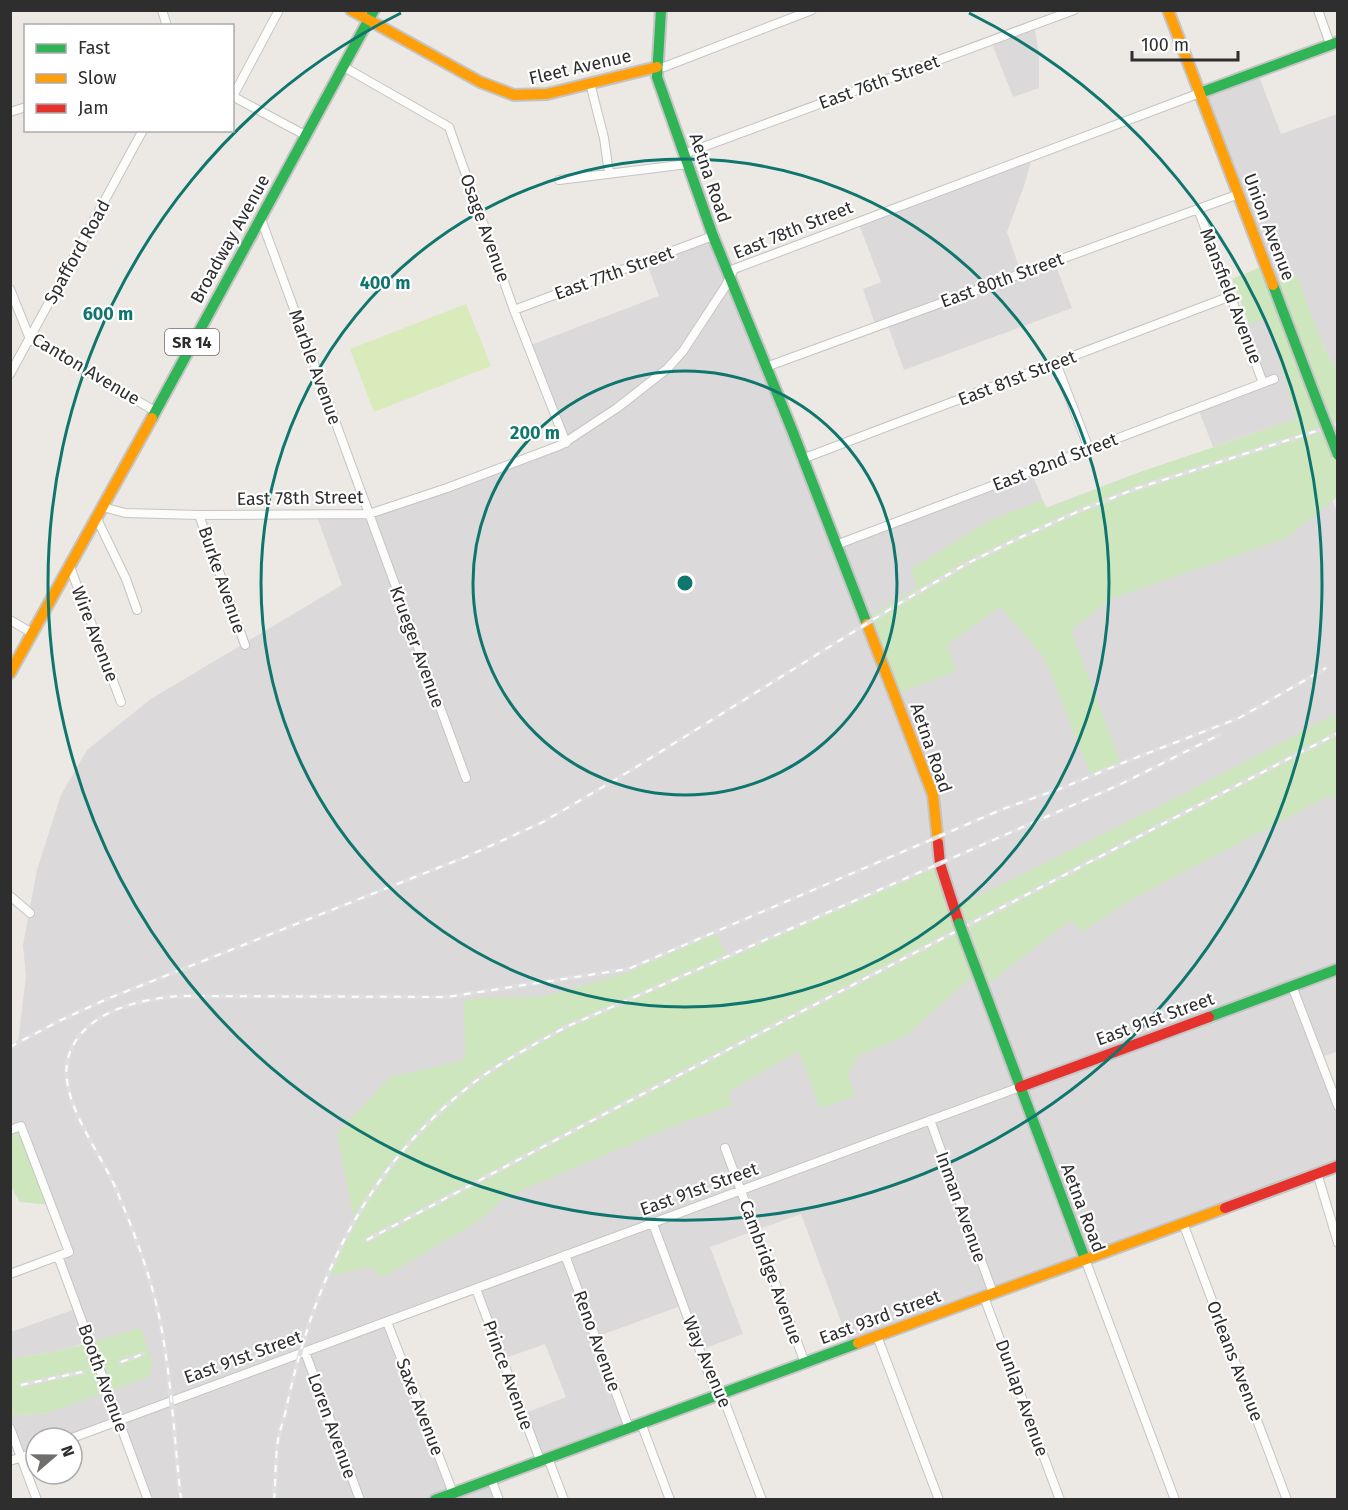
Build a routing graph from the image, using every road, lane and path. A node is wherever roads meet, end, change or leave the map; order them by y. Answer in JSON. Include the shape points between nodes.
{"nodes":[{"id":1,"x":279,"y":10,"type":"edge"},
{"id":2,"x":351,"y":10,"type":"edge"},
{"id":3,"x":661,"y":10,"type":"edge"},
{"id":4,"x":812,"y":10,"type":"edge"},
{"id":5,"x":1074,"y":10,"type":"edge"},
{"id":6,"x":1168,"y":10,"type":"edge"},
{"id":7,"x":1318,"y":10,"type":"edge"},
{"id":8,"x":371,"y":16,"type":"edge"},
{"id":9,"x":1334,"y":43,"type":"edge"},
{"id":10,"x":344,"y":67,"type":"junction"},
{"id":11,"x":657,"y":67,"type":"junction"},
{"id":12,"x":590,"y":83,"type":"junction"},
{"id":13,"x":1200,"y":93,"type":"junction"},
{"id":14,"x":234,"y":94,"type":"edge"},
{"id":15,"x":234,"y":97,"type":"edge"},
{"id":16,"x":142,"y":132,"type":"edge"},
{"id":17,"x":305,"y":135,"type":"junction"},
{"id":18,"x":686,"y":159,"type":"junction"},
{"id":19,"x":609,"y":173,"type":"junction"},
{"id":20,"x":559,"y":180,"type":"dead end"},
{"id":21,"x":1239,"y":194,"type":"junction"},
{"id":22,"x":1198,"y":209,"type":"junction"},
{"id":23,"x":261,"y":219,"type":"junction"},
{"id":24,"x":713,"y":236,"type":"junction"},
{"id":25,"x":730,"y":276,"type":"junction"},
{"id":26,"x":11,"y":294,"type":"edge"},
{"id":27,"x":1231,"y":297,"type":"junction"},
{"id":28,"x":514,"y":310,"type":"junction"},
{"id":29,"x":30,"y":339,"type":"junction"},
{"id":30,"x":1056,"y":363,"type":"junction"},
{"id":31,"x":766,"y":367,"type":"junction"},
{"id":32,"x":10,"y":374,"type":"edge"},
{"id":33,"x":1274,"y":379,"type":"dead end"},
{"id":34,"x":1263,"y":383,"type":"junction"},
{"id":35,"x":155,"y":411,"type":"junction"},
{"id":36,"x":566,"y":443,"type":"junction"},
{"id":37,"x":1089,"y":449,"type":"junction"},
{"id":38,"x":1338,"y":455,"type":"edge"},
{"id":39,"x":802,"y":459,"type":"junction"},
{"id":40,"x":103,"y":507,"type":"junction"},
{"id":41,"x":369,"y":514,"type":"junction"},
{"id":42,"x":200,"y":515,"type":"junction"},
{"id":43,"x":97,"y":519,"type":"junction"},
{"id":44,"x":836,"y":545,"type":"junction"},
{"id":45,"x":70,"y":565,"type":"junction"},
{"id":46,"x":137,"y":610,"type":"dead end"},
{"id":47,"x":10,"y":620,"type":"edge"},
{"id":48,"x":32,"y":633,"type":"junction"},
{"id":49,"x":245,"y":645,"type":"dead end"},
{"id":50,"x":10,"y":673,"type":"edge"},
{"id":51,"x":121,"y":702,"type":"dead end"},
{"id":52,"x":465,"y":778,"type":"dead end"},
{"id":53,"x":10,"y":896,"type":"edge"},
{"id":54,"x":30,"y":913,"type":"dead end"},
{"id":55,"x":1338,"y":969,"type":"edge"},
{"id":56,"x":1292,"y":986,"type":"junction"},
{"id":57,"x":1020,"y":1087,"type":"junction"},
{"id":58,"x":1338,"y":1106,"type":"edge"},
{"id":59,"x":930,"y":1120,"type":"junction"},
{"id":60,"x":10,"y":1130,"type":"edge"},
{"id":61,"x":725,"y":1148,"type":"dead end"},
{"id":62,"x":1338,"y":1166,"type":"edge"},
{"id":63,"x":1317,"y":1173,"type":"junction"},
{"id":64,"x":742,"y":1191,"type":"junction"},
{"id":65,"x":1183,"y":1223,"type":"junction"},
{"id":66,"x":653,"y":1224,"type":"junction"},
{"id":67,"x":1338,"y":1243,"type":"edge"},
{"id":68,"x":565,"y":1255,"type":"junction"},
{"id":69,"x":58,"y":1256,"type":"junction"},
{"id":70,"x":1085,"y":1259,"type":"junction"},
{"id":71,"x":10,"y":1274,"type":"edge"},
{"id":72,"x":476,"y":1289,"type":"junction"},
{"id":73,"x":988,"y":1295,"type":"junction"},
{"id":74,"x":387,"y":1322,"type":"junction"},
{"id":75,"x":877,"y":1336,"type":"junction"},
{"id":76,"x":305,"y":1352,"type":"junction"},
{"id":77,"x":805,"y":1363,"type":"junction"},
{"id":78,"x":719,"y":1394,"type":"junction"},
{"id":79,"x":119,"y":1421,"type":"junction"},
{"id":80,"x":641,"y":1423,"type":"junction"},
{"id":81,"x":10,"y":1428,"type":"edge"},
{"id":82,"x":629,"y":1428,"type":"junction"},
{"id":83,"x":84,"y":1434,"type":"edge"},
{"id":84,"x":24,"y":1456,"type":"edge"},
{"id":85,"x":21,"y":1457,"type":"junction"},
{"id":86,"x":544,"y":1459,"type":"junction"},
{"id":87,"x":10,"y":1461,"type":"edge"},
{"id":88,"x":491,"y":1479,"type":"junction"},
{"id":89,"x":453,"y":1493,"type":"junction"},
{"id":90,"x":37,"y":1500,"type":"edge"},
{"id":91,"x":148,"y":1500,"type":"edge"},
{"id":92,"x":360,"y":1500,"type":"edge"},
{"id":93,"x":435,"y":1500,"type":"edge"},
{"id":94,"x":499,"y":1500,"type":"edge"},
{"id":95,"x":564,"y":1500,"type":"edge"},
{"id":96,"x":670,"y":1500,"type":"edge"},
{"id":97,"x":762,"y":1500,"type":"edge"},
{"id":98,"x":939,"y":1500,"type":"edge"},
{"id":99,"x":1060,"y":1500,"type":"edge"},
{"id":100,"x":1175,"y":1500,"type":"edge"},
{"id":101,"x":1287,"y":1500,"type":"edge"}],
"edges":[{"from":1,"to":14,"type":"street"},
{"from":2,"to":8,"type":"main road","name":"Fleet Avenue"},
{"from":3,"to":11,"type":"main road","name":"Aetna Road"},
{"from":4,"to":11,"type":"street"},
{"from":5,"to":18,"type":"street","name":"East 76th Street"},
{"from":6,"to":13,"type":"main road","name":"Union Avenue"},
{"from":7,"to":9,"type":"street"},
{"from":8,"to":10,"type":"main road","name":"Broadway Avenue","number":"SR 14"},
{"from":8,"to":12,"type":"main road","name":"Fleet Avenue","via":[[502,92],[530,96]]},
{"from":9,"to":13,"type":"main road","name":"East 78th Street"},
{"from":10,"to":17,"type":"main road","name":"Broadway Avenue","number":"SR 14"},
{"from":10,"to":28,"type":"street","name":"Osage Avenue","via":[[449,127]]},
{"from":11,"to":12,"type":"main road","name":"Fleet Avenue"},
{"from":11,"to":18,"type":"main road","name":"Aetna Road","via":[[657,77]]},
{"from":12,"to":19,"type":"street"},
{"from":13,"to":21,"type":"main road","name":"Union Avenue"},
{"from":13,"to":25,"type":"street","name":"East 78th Street","via":[[734,269]]},
{"from":15,"to":17,"type":"street"},
{"from":16,"to":29,"type":"street","name":"Spafford Road"},
{"from":17,"to":23,"type":"main road","name":"Broadway Avenue","number":"SR 14"},
{"from":18,"to":19,"type":"street","name":"East 76th Street"},
{"from":18,"to":24,"type":"main road","name":"Aetna Road"},
{"from":19,"to":20,"type":"street","name":"East 76th Street"},
{"from":21,"to":22,"type":"street","name":"East 80th Street"},
{"from":21,"to":38,"type":"main road","name":"Union Avenue","bridge":true},
{"from":22,"to":27,"type":"street","name":"Mansfield Avenue"},
{"from":22,"to":31,"type":"street","name":"East 80th Street"},
{"from":23,"to":35,"type":"main road","name":"Broadway Avenue","number":"SR 14"},
{"from":23,"to":41,"type":"street","name":"Marble Avenue"},
{"from":24,"to":25,"type":"main road","name":"Aetna Road"},
{"from":24,"to":28,"type":"street","name":"East 77th Street"},
{"from":25,"to":31,"type":"main road","name":"Aetna Road"},
{"from":25,"to":36,"type":"street","name":"East 78th Street","via":[[683,351],[667,369]]},
{"from":26,"to":29,"type":"street","name":"Canton Avenue"},
{"from":27,"to":30,"type":"street","name":"East 81st Street"},
{"from":27,"to":34,"type":"street","name":"Mansfield Avenue"},
{"from":28,"to":36,"type":"street","name":"Osage Avenue"},
{"from":29,"to":32,"type":"street","name":"Spafford Road"},
{"from":29,"to":35,"type":"street","name":"Canton Avenue"},
{"from":30,"to":37,"type":"street"},
{"from":30,"to":39,"type":"street","name":"East 81st Street"},
{"from":31,"to":39,"type":"main road","name":"Aetna Road"},
{"from":33,"to":34,"type":"street","name":"East 82nd Street"},
{"from":34,"to":37,"type":"street","name":"East 82nd Street"},
{"from":35,"to":40,"type":"main road","name":"Broadway Avenue","number":"SR 14"},
{"from":36,"to":41,"type":"street","name":"East 78th Street"},
{"from":37,"to":44,"type":"street","name":"East 82nd Street"},
{"from":39,"to":44,"type":"main road","name":"Aetna Road"},
{"from":40,"to":42,"type":"street","name":"East 78th Street","via":[[125,513]]},
{"from":40,"to":43,"type":"main road","name":"Broadway Avenue","number":"SR 14"},
{"from":41,"to":42,"type":"street","name":"East 78th Street"},
{"from":41,"to":52,"type":"street","name":"Krueger Avenue"},
{"from":42,"to":49,"type":"street","name":"Burke Avenue"},
{"from":43,"to":45,"type":"main road","name":"Broadway Avenue","number":"SR 14"},
{"from":43,"to":46,"type":"street"},
{"from":44,"to":57,"type":"main road","name":"Aetna Road","bridge":true,"via":[[933,795],[940,864]]},
{"from":45,"to":48,"type":"main road","name":"Broadway Avenue","number":"SR 14"},
{"from":45,"to":51,"type":"street","name":"Wire Avenue"},
{"from":47,"to":48,"type":"street"},
{"from":48,"to":50,"type":"main road","name":"Broadway Avenue","number":"SR 14"},
{"from":53,"to":54,"type":"street"},
{"from":55,"to":56,"type":"main road","name":"East 91st Street"},
{"from":56,"to":57,"type":"main road","name":"East 91st Street"},
{"from":56,"to":58,"type":"street"},
{"from":57,"to":59,"type":"street","name":"East 91st Street"},
{"from":57,"to":70,"type":"main road","name":"Aetna Road"},
{"from":59,"to":64,"type":"street","name":"East 91st Street"},
{"from":59,"to":73,"type":"street","name":"Inman Avenue"},
{"from":60,"to":69,"type":"street","via":[[21,1126],[69,1252]]},
{"from":61,"to":64,"type":"street","name":"Cambridge Avenue"},
{"from":62,"to":63,"type":"main road","name":"East 93rd Street"},
{"from":63,"to":65,"type":"main road","name":"East 93rd Street"},
{"from":63,"to":67,"type":"street"},
{"from":64,"to":66,"type":"street","name":"East 91st Street"},
{"from":64,"to":77,"type":"street","name":"Cambridge Avenue"},
{"from":65,"to":70,"type":"main road","name":"East 93rd Street"},
{"from":65,"to":101,"type":"street","name":"Orleans Avenue"},
{"from":66,"to":68,"type":"street","name":"East 91st Street"},
{"from":66,"to":78,"type":"street","name":"Way Avenue"},
{"from":68,"to":72,"type":"street","name":"East 91st Street"},
{"from":68,"to":82,"type":"street","name":"Reno Avenue"},
{"from":69,"to":71,"type":"street"},
{"from":69,"to":79,"type":"street","name":"Booth Avenue"},
{"from":70,"to":73,"type":"main road","name":"East 93rd Street"},
{"from":70,"to":100,"type":"street","name":"Aetna Road"},
{"from":72,"to":74,"type":"street","name":"East 91st Street"},
{"from":72,"to":86,"type":"street","name":"Prince Avenue"},
{"from":73,"to":75,"type":"main road","name":"East 93rd Street"},
{"from":73,"to":99,"type":"street","name":"Dunlap Avenue"},
{"from":74,"to":76,"type":"street","name":"East 91st Street"},
{"from":74,"to":89,"type":"street","name":"Saxe Avenue"},
{"from":75,"to":77,"type":"main road","name":"East 93rd Street"},
{"from":75,"to":98,"type":"street"},
{"from":76,"to":79,"type":"street","name":"East 91st Street"},
{"from":76,"to":92,"type":"street","name":"Loren Avenue"},
{"from":77,"to":78,"type":"main road","name":"East 93rd Street"},
{"from":78,"to":80,"type":"main road","name":"East 93rd Street"},
{"from":78,"to":97,"type":"street","name":"Way Avenue"},
{"from":79,"to":83,"type":"street","name":"East 91st Street"},
{"from":79,"to":91,"type":"street","name":"Booth Avenue"},
{"from":80,"to":82,"type":"main road","name":"East 93rd Street"},
{"from":80,"to":96,"type":"street"},
{"from":81,"to":85,"type":"street"},
{"from":82,"to":86,"type":"main road","name":"East 93rd Street"},
{"from":84,"to":85,"type":"street"},
{"from":85,"to":87,"type":"street"},
{"from":85,"to":90,"type":"street"},
{"from":86,"to":88,"type":"main road","name":"East 93rd Street"},
{"from":86,"to":95,"type":"street","name":"Prince Avenue"},
{"from":88,"to":89,"type":"main road","name":"East 93rd Street"},
{"from":88,"to":94,"type":"street"},
{"from":89,"to":93,"type":"main road","name":"East 93rd Street"}]}
